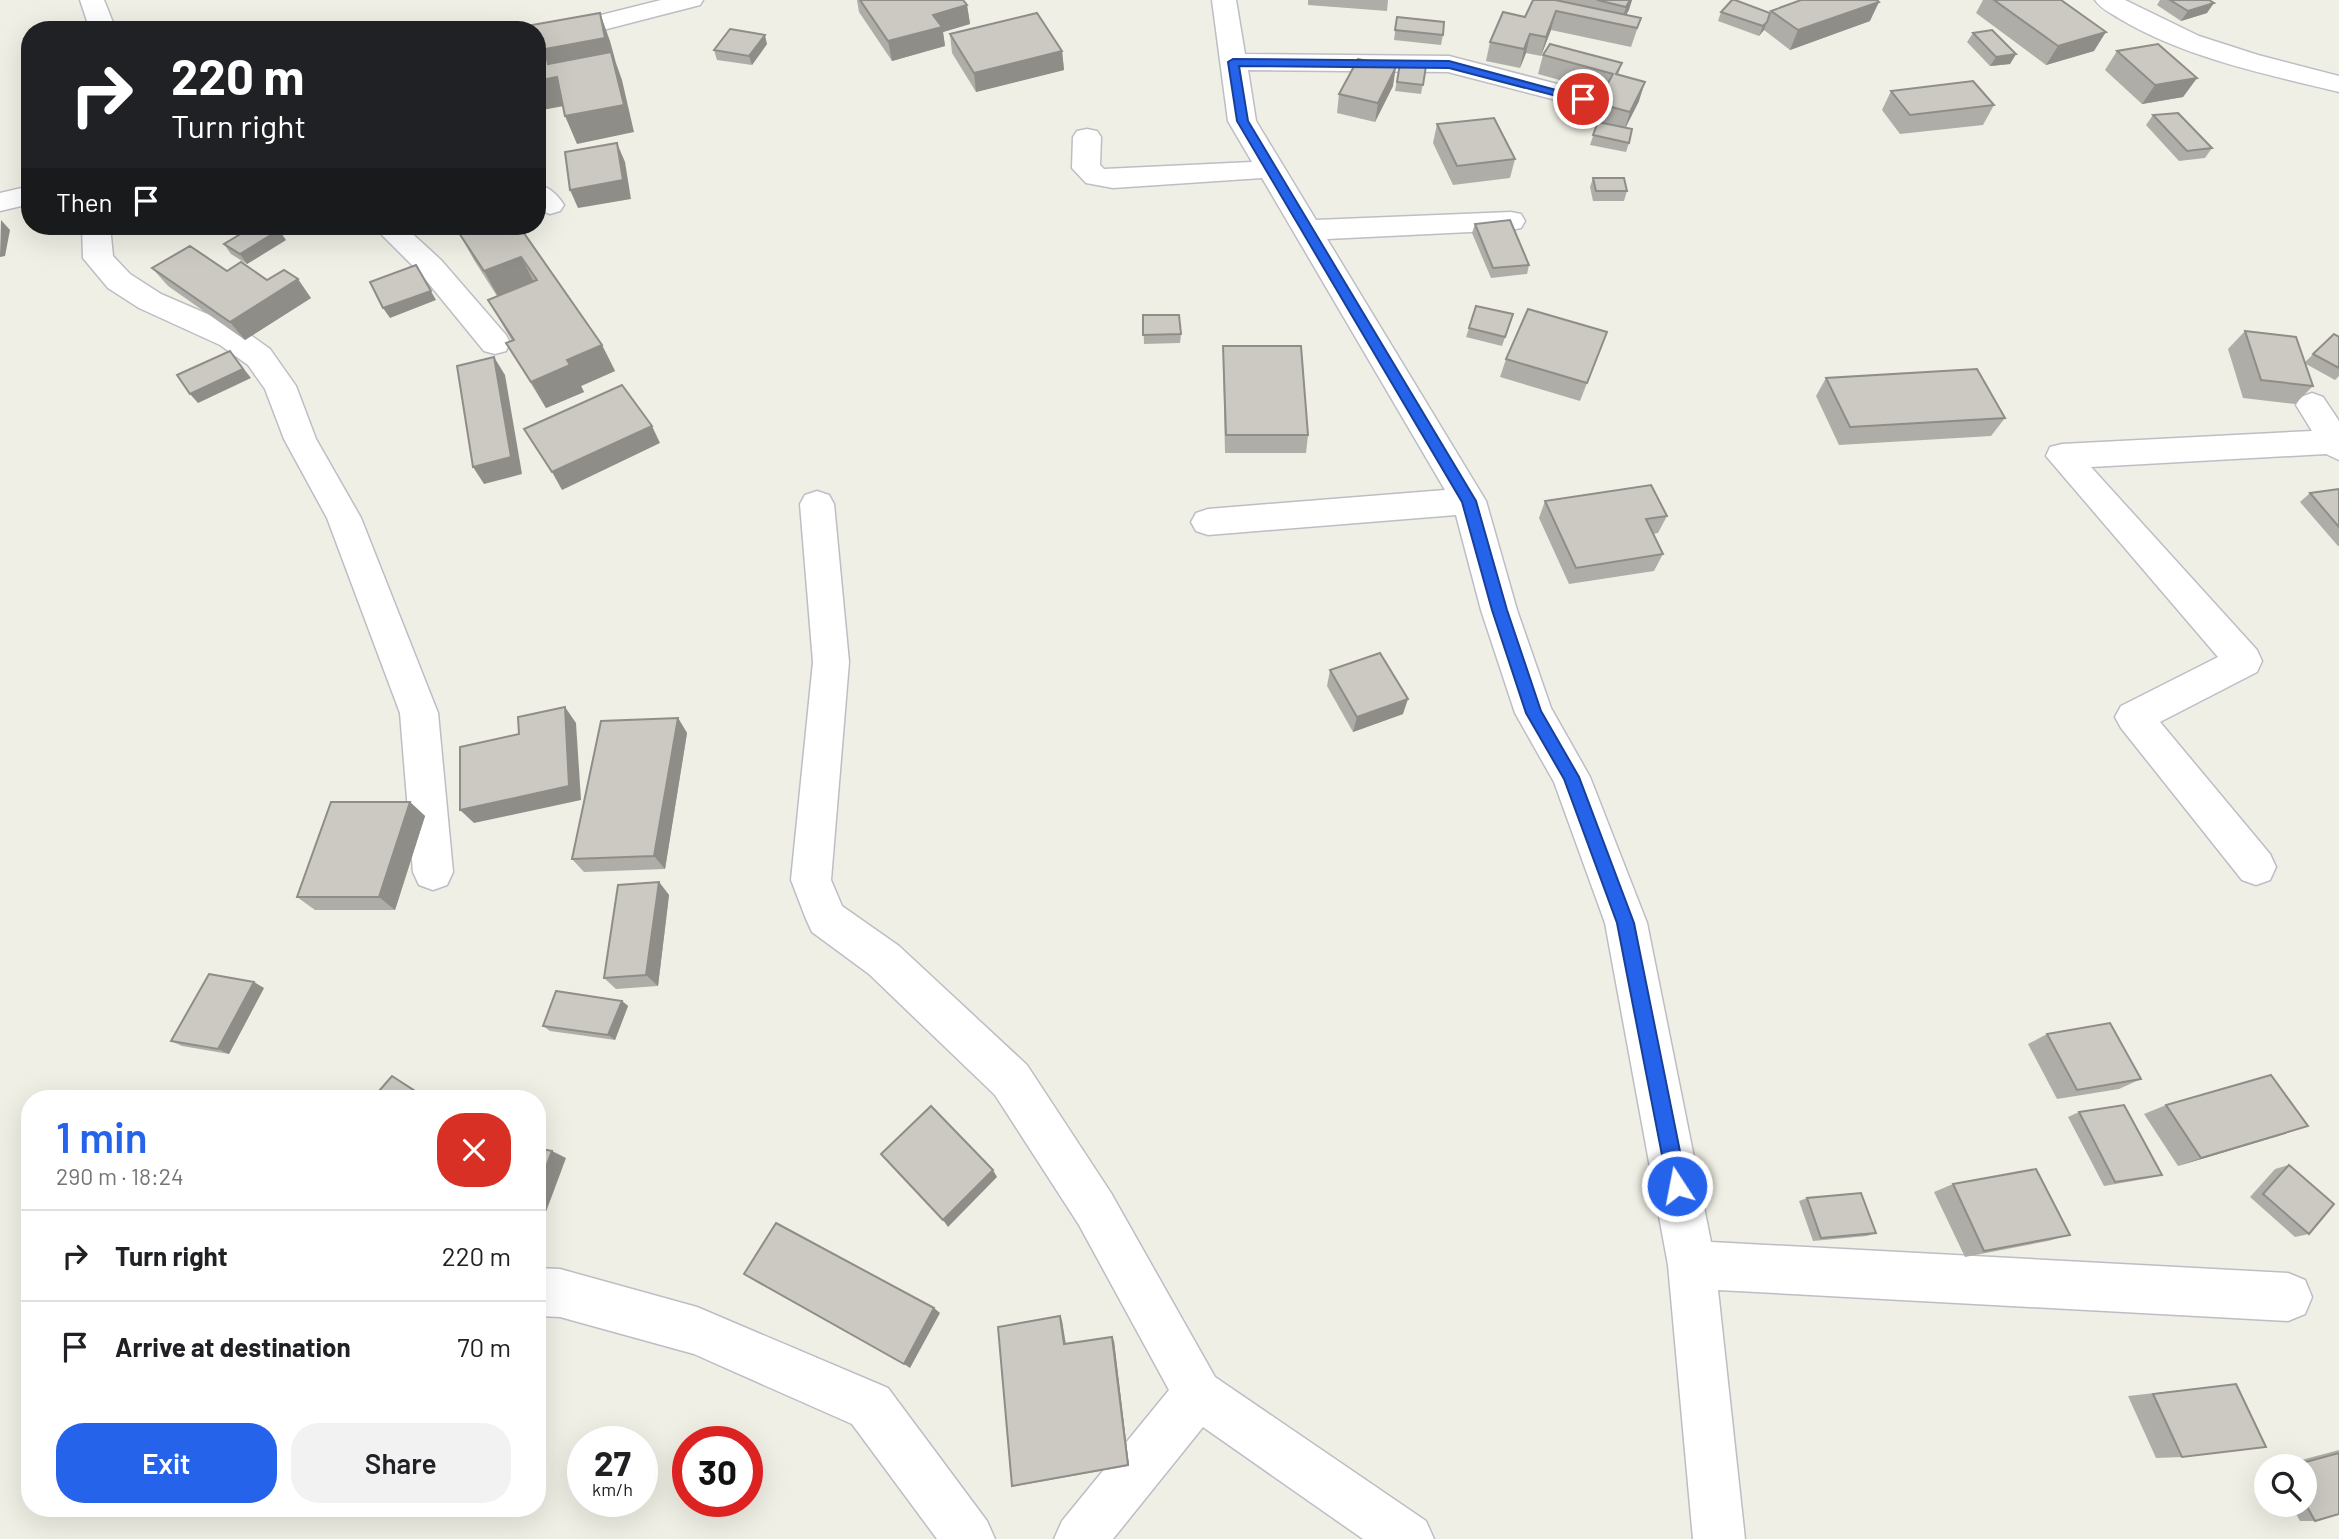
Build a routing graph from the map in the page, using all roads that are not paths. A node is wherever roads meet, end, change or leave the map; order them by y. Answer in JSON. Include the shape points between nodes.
{"nodes":[{"id":1,"x":92,"y":0,"type":"edge"},
{"id":2,"x":691,"y":0,"type":"edge"},
{"id":3,"x":1224,"y":0,"type":"edge"},
{"id":4,"x":2107,"y":0,"type":"edge"},
{"id":5,"x":100,"y":21,"type":"edge"},
{"id":6,"x":546,"y":37,"type":"edge"},
{"id":7,"x":1233,"y":62,"type":"junction"},
{"id":8,"x":2339,"y":84,"type":"edge"},
{"id":9,"x":1583,"y":99,"type":"dead end"},
{"id":10,"x":1087,"y":137,"type":"dead end"},
{"id":11,"x":1273,"y":169,"type":"junction"},
{"id":12,"x":21,"y":197,"type":"edge"},
{"id":13,"x":0,"y":202,"type":"edge"},
{"id":14,"x":1511,"y":221,"type":"edge"},
{"id":15,"x":1309,"y":230,"type":"junction"},
{"id":16,"x":97,"y":235,"type":"edge"},
{"id":17,"x":397,"y":235,"type":"edge"},
{"id":18,"x":495,"y":343,"type":"edge"},
{"id":19,"x":2312,"y":405,"type":"edge"},
{"id":20,"x":2336,"y":445,"type":"edge"},
{"id":21,"x":1469,"y":501,"type":"junction"},
{"id":22,"x":817,"y":504,"type":"dead end"},
{"id":23,"x":1208,"y":522,"type":"dead end"},
{"id":24,"x":2256,"y":867,"type":"dead end"},
{"id":25,"x":433,"y":872,"type":"dead end"},
{"id":26,"x":1692,"y":1265,"type":"junction"},
{"id":27,"x":546,"y":1292,"type":"edge"},
{"id":28,"x":2288,"y":1297,"type":"dead end"},
{"id":29,"x":1198,"y":1394,"type":"junction"},
{"id":30,"x":969,"y":1539,"type":"edge"},
{"id":31,"x":1080,"y":1539,"type":"edge"},
{"id":32,"x":1408,"y":1539,"type":"edge"},
{"id":33,"x":1719,"y":1539,"type":"edge"}],
"edges":[{"from":1,"to":5,"type":"street"},
{"from":2,"to":6,"type":"street"},
{"from":3,"to":7,"type":"street"},
{"from":4,"to":8,"type":"street","via":[[2173,36]]},
{"from":7,"to":9,"type":"street","via":[[1449,64]]},
{"from":7,"to":11,"type":"street","via":[[1242,121]]},
{"from":10,"to":11,"type":"street","via":[[1086,168],[1096,177]]},
{"from":11,"to":15,"type":"street"},
{"from":12,"to":13,"type":"street"},
{"from":14,"to":15,"type":"street"},
{"from":15,"to":21,"type":"street"},
{"from":16,"to":25,"type":"street","via":[[99,258],[119,281],[150,301],[231,337],[259,357],[280,386],[300,439],[344,518],[419,713]]},
{"from":17,"to":18,"type":"street","via":[[431,267]]},
{"from":19,"to":20,"type":"street"},
{"from":20,"to":24,"type":"street","via":[[2062,456],[2244,661],[2134,717]]},
{"from":21,"to":23,"type":"street"},
{"from":21,"to":26,"type":"street","via":[[1534,713],[1572,777],[1626,923]]},
{"from":22,"to":29,"type":"street","via":[[831,662],[811,880],[827,919],[884,960],[1011,1080],[1095,1209]]},
{"from":26,"to":28,"type":"street"},
{"from":26,"to":33,"type":"street"},
{"from":27,"to":30,"type":"street","via":[[697,1331],[870,1406]]},
{"from":29,"to":31,"type":"street"},
{"from":29,"to":32,"type":"street"}]}
